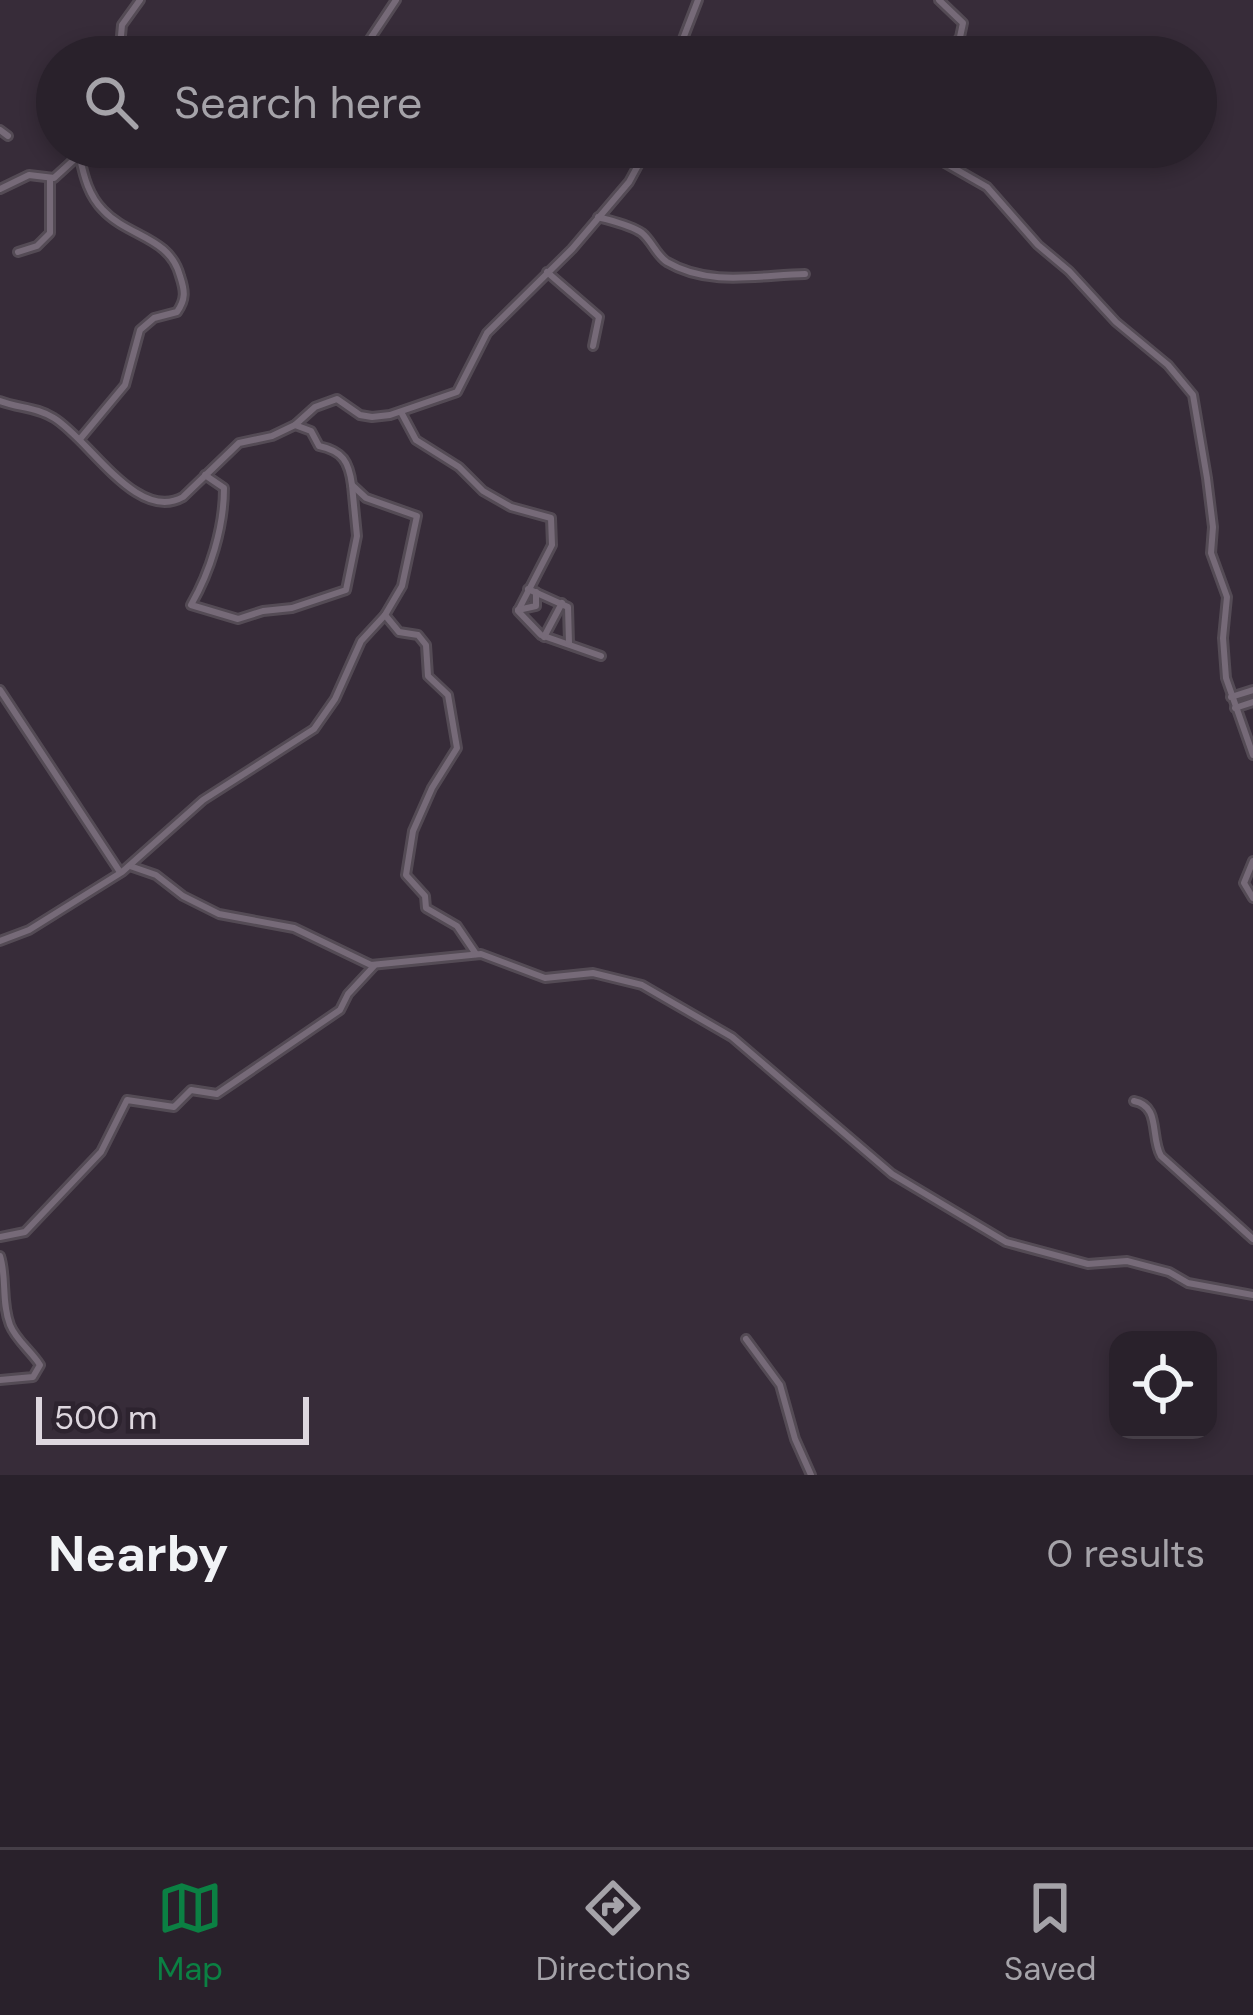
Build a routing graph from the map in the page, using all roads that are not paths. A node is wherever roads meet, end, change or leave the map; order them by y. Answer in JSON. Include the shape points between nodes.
{"nodes":[{"id":1,"x":140,"y":0,"type":"edge"},
{"id":2,"x":396,"y":0,"type":"edge"},
{"id":3,"x":698,"y":0,"type":"edge"},
{"id":4,"x":939,"y":0,"type":"edge"},
{"id":5,"x":121,"y":36,"type":"edge"},
{"id":6,"x":372,"y":36,"type":"edge"},
{"id":7,"x":684,"y":36,"type":"edge"},
{"id":8,"x":960,"y":36,"type":"edge"},
{"id":9,"x":0,"y":130,"type":"edge"},
{"id":10,"x":8,"y":136,"type":"dead end"},
{"id":11,"x":62,"y":168,"type":"edge"},
{"id":12,"x":83,"y":168,"type":"edge"},
{"id":13,"x":637,"y":168,"type":"edge"},
{"id":14,"x":954,"y":168,"type":"edge"},
{"id":15,"x":50,"y":179,"type":"junction"},
{"id":16,"x":0,"y":189,"type":"edge"},
{"id":17,"x":598,"y":217,"type":"junction"},
{"id":18,"x":18,"y":252,"type":"dead end"},
{"id":19,"x":547,"y":272,"type":"junction"},
{"id":20,"x":806,"y":274,"type":"dead end"},
{"id":21,"x":593,"y":346,"type":"dead end"},
{"id":22,"x":0,"y":401,"type":"edge"},
{"id":23,"x":401,"y":412,"type":"junction"},
{"id":24,"x":295,"y":425,"type":"junction"},
{"id":25,"x":80,"y":439,"type":"junction"},
{"id":26,"x":205,"y":475,"type":"junction"},
{"id":27,"x":352,"y":485,"type":"junction"},
{"id":28,"x":532,"y":591,"type":"junction"},
{"id":29,"x":562,"y":603,"type":"junction"},
{"id":30,"x":518,"y":610,"type":"junction"},
{"id":31,"x":385,"y":615,"type":"junction"},
{"id":32,"x":544,"y":637,"type":"junction"},
{"id":33,"x":570,"y":644,"type":"junction"},
{"id":34,"x":601,"y":656,"type":"dead end"},
{"id":35,"x":0,"y":690,"type":"edge"},
{"id":36,"x":1253,"y":690,"type":"edge"},
{"id":37,"x":1231,"y":697,"type":"junction"},
{"id":38,"x":1253,"y":702,"type":"edge"},
{"id":39,"x":1235,"y":708,"type":"junction"},
{"id":40,"x":1250,"y":718,"type":"dead end"},
{"id":41,"x":1240,"y":723,"type":"junction"},
{"id":42,"x":1253,"y":755,"type":"edge"},
{"id":43,"x":1253,"y":861,"type":"edge"},
{"id":44,"x":130,"y":866,"type":"junction"},
{"id":45,"x":122,"y":872,"type":"junction"},
{"id":46,"x":1253,"y":898,"type":"edge"},
{"id":47,"x":0,"y":941,"type":"edge"},
{"id":48,"x":477,"y":954,"type":"junction"},
{"id":49,"x":374,"y":966,"type":"junction"},
{"id":50,"x":1135,"y":1101,"type":"dead end"},
{"id":51,"x":0,"y":1237,"type":"edge"},
{"id":52,"x":1253,"y":1239,"type":"edge"},
{"id":53,"x":0,"y":1256,"type":"edge"},
{"id":54,"x":1253,"y":1295,"type":"edge"},
{"id":55,"x":746,"y":1339,"type":"dead end"},
{"id":56,"x":0,"y":1380,"type":"edge"},
{"id":57,"x":811,"y":1475,"type":"edge"}],
"edges":[{"from":1,"to":5,"type":"street"},
{"from":2,"to":6,"type":"street"},
{"from":3,"to":7,"type":"street"},
{"from":4,"to":8,"type":"street","via":[[963,23]]},
{"from":9,"to":10,"type":"street"},
{"from":11,"to":15,"type":"street"},
{"from":12,"to":25,"type":"street","via":[[103,210],[177,263],[185,298],[177,312],[140,330],[125,385]]},
{"from":13,"to":17,"type":"street"},
{"from":14,"to":37,"type":"street","via":[[988,187],[1193,395],[1208,478],[1210,553],[1227,597],[1223,652]]},
{"from":15,"to":16,"type":"street","via":[[29,175]]},
{"from":15,"to":18,"type":"street","via":[[50,233]]},
{"from":17,"to":19,"type":"street"},
{"from":17,"to":20,"type":"street","via":[[637,230],[668,262],[707,276]]},
{"from":19,"to":21,"type":"street","via":[[600,318]]},
{"from":19,"to":23,"type":"street","via":[[487,333],[460,391]]},
{"from":22,"to":25,"type":"street","via":[[47,413]]},
{"from":23,"to":24,"type":"street","via":[[364,416],[337,399]]},
{"from":23,"to":28,"type":"street","via":[[416,440],[484,491],[551,519],[551,548]]},
{"from":24,"to":26,"type":"street","via":[[239,443]]},
{"from":24,"to":27,"type":"street","via":[[342,456]]},
{"from":25,"to":26,"type":"street","via":[[143,500],[176,502]]},
{"from":26,"to":27,"type":"street","via":[[224,488],[226,506],[206,584],[191,605],[236,619],[346,590],[357,536]]},
{"from":27,"to":31,"type":"street","via":[[418,517],[404,582]]},
{"from":28,"to":29,"type":"street"},
{"from":28,"to":30,"type":"street"},
{"from":28,"to":30,"type":"street","via":[[536,606]]},
{"from":29,"to":32,"type":"street"},
{"from":29,"to":33,"type":"street"},
{"from":30,"to":32,"type":"street"},
{"from":31,"to":44,"type":"street","via":[[306,736],[203,800]]},
{"from":31,"to":48,"type":"street","via":[[425,643],[427,670],[448,695],[458,748],[413,831],[406,875],[429,910],[457,926]]},
{"from":32,"to":33,"type":"street"},
{"from":33,"to":34,"type":"street"},
{"from":35,"to":45,"type":"street"},
{"from":36,"to":37,"type":"street"},
{"from":37,"to":39,"type":"street"},
{"from":38,"to":39,"type":"street"},
{"from":39,"to":41,"type":"street"},
{"from":40,"to":41,"type":"street"},
{"from":41,"to":42,"type":"street"},
{"from":43,"to":46,"type":"street","via":[[1244,880]]},
{"from":44,"to":45,"type":"street"},
{"from":44,"to":49,"type":"street","via":[[219,914],[303,931]]},
{"from":45,"to":47,"type":"street"},
{"from":48,"to":49,"type":"street"},
{"from":48,"to":54,"type":"street","via":[[544,978],[592,973],[669,998],[764,1060],[892,1174],[1006,1242],[1088,1264],[1136,1262],[1188,1283]]},
{"from":49,"to":51,"type":"street","via":[[340,1010],[217,1094],[191,1090],[174,1107],[127,1100],[101,1153],[23,1234]]},
{"from":50,"to":52,"type":"street","via":[[1148,1108],[1161,1156]]},
{"from":53,"to":56,"type":"street","via":[[9,1322],[40,1365],[33,1377]]},
{"from":55,"to":57,"type":"street","via":[[780,1385]]}]}
